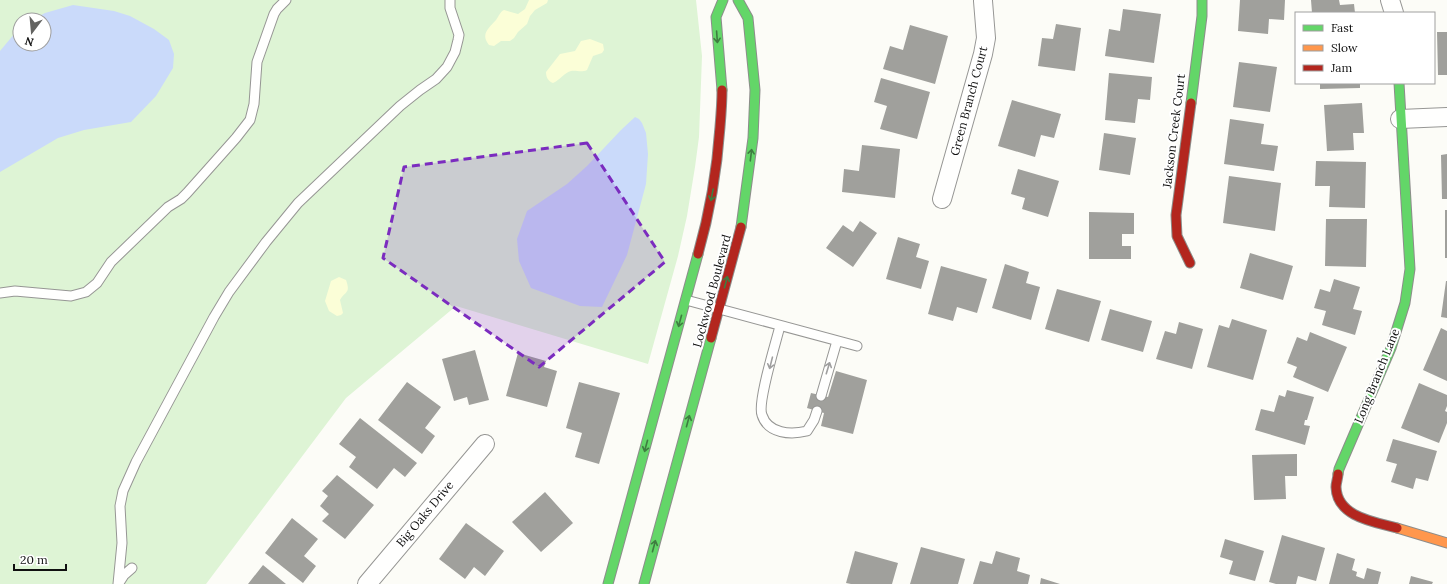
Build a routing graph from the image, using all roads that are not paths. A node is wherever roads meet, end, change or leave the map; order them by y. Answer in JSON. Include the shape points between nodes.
{"nodes":[{"id":1,"x":286,"y":0,"type":"edge"},
{"id":2,"x":450,"y":0,"type":"edge"},
{"id":3,"x":723,"y":0,"type":"edge"},
{"id":4,"x":738,"y":0,"type":"edge"},
{"id":5,"x":982,"y":0,"type":"edge"},
{"id":6,"x":1202,"y":0,"type":"edge"},
{"id":7,"x":1390,"y":0,"type":"edge"},
{"id":8,"x":1394,"y":12,"type":"edge"},
{"id":9,"x":1399,"y":84,"type":"edge"},
{"id":10,"x":1447,"y":117,"type":"edge"},
{"id":11,"x":1400,"y":119,"type":"junction"},
{"id":12,"x":942,"y":199,"type":"dead end"},
{"id":13,"x":1190,"y":263,"type":"dead end"},
{"id":14,"x":0,"y":293,"type":"edge"},
{"id":15,"x":686,"y":300,"type":"junction"},
{"id":16,"x":719,"y":310,"type":"junction"},
{"id":17,"x":780,"y":326,"type":"junction"},
{"id":18,"x":837,"y":341,"type":"junction"},
{"id":19,"x":857,"y":346,"type":"dead end"},
{"id":20,"x":821,"y":396,"type":"dead end"},
{"id":21,"x":817,"y":411,"type":"dead end"},
{"id":22,"x":485,"y":444,"type":"dead end"},
{"id":23,"x":1447,"y":543,"type":"edge"},
{"id":24,"x":132,"y":568,"type":"dead end"},
{"id":25,"x":118,"y":584,"type":"edge"},
{"id":26,"x":367,"y":584,"type":"edge"},
{"id":27,"x":608,"y":584,"type":"edge"},
{"id":28,"x":644,"y":584,"type":"edge"}],
"edges":[{"from":1,"to":14,"type":"lane","via":[[274,14],[259,55],[250,120],[182,199],[168,206],[111,262],[97,283],[86,292],[71,296],[15,291]]},
{"from":2,"to":25,"type":"lane","via":[[459,35],[455,52],[444,70],[400,106],[293,208],[251,262],[214,317],[136,462],[124,491],[120,506],[122,543]]},
{"from":3,"to":15,"type":"main road","name":"Lockwood Boulevard","one_way":true,"via":[[716,17],[722,96],[719,142],[705,229]]},
{"from":16,"to":4,"type":"main road","name":"Lockwood Boulevard","one_way":true,"via":[[740,234],[753,138],[755,90],[748,18]]},
{"from":5,"to":12,"type":"street","name":"Green Branch Court","via":[[986,38],[983,54]]},
{"from":6,"to":13,"type":"main road","name":"Jackson Creek Court","via":[[1176,215],[1177,236]]},
{"from":7,"to":8,"type":"street"},
{"from":9,"to":11,"type":"main road","name":"Long Branch Lane"},
{"from":10,"to":11,"type":"street"},
{"from":11,"to":23,"type":"main road","name":"Long Branch Lane","via":[[1410,269],[1405,303],[1392,348],[1338,469],[1336,487],[1341,504],[1358,517]]},
{"from":15,"to":16,"type":"lane"},
{"from":15,"to":27,"type":"main road","name":"Lockwood Boulevard","one_way":true},
{"from":16,"to":17,"type":"lane"},
{"from":28,"to":16,"type":"main road","name":"Lockwood Boulevard","one_way":true},
{"from":17,"to":18,"type":"lane"},
{"from":17,"to":21,"type":"lane","one_way":true,"via":[[763,393],[762,416],[767,424],[779,431],[796,434],[807,432]]},
{"from":18,"to":19,"type":"lane"},
{"from":20,"to":18,"type":"lane","one_way":true},
{"from":22,"to":26,"type":"street","name":"Big Oaks Drive"},
{"from":24,"to":25,"type":"lane"}]}
